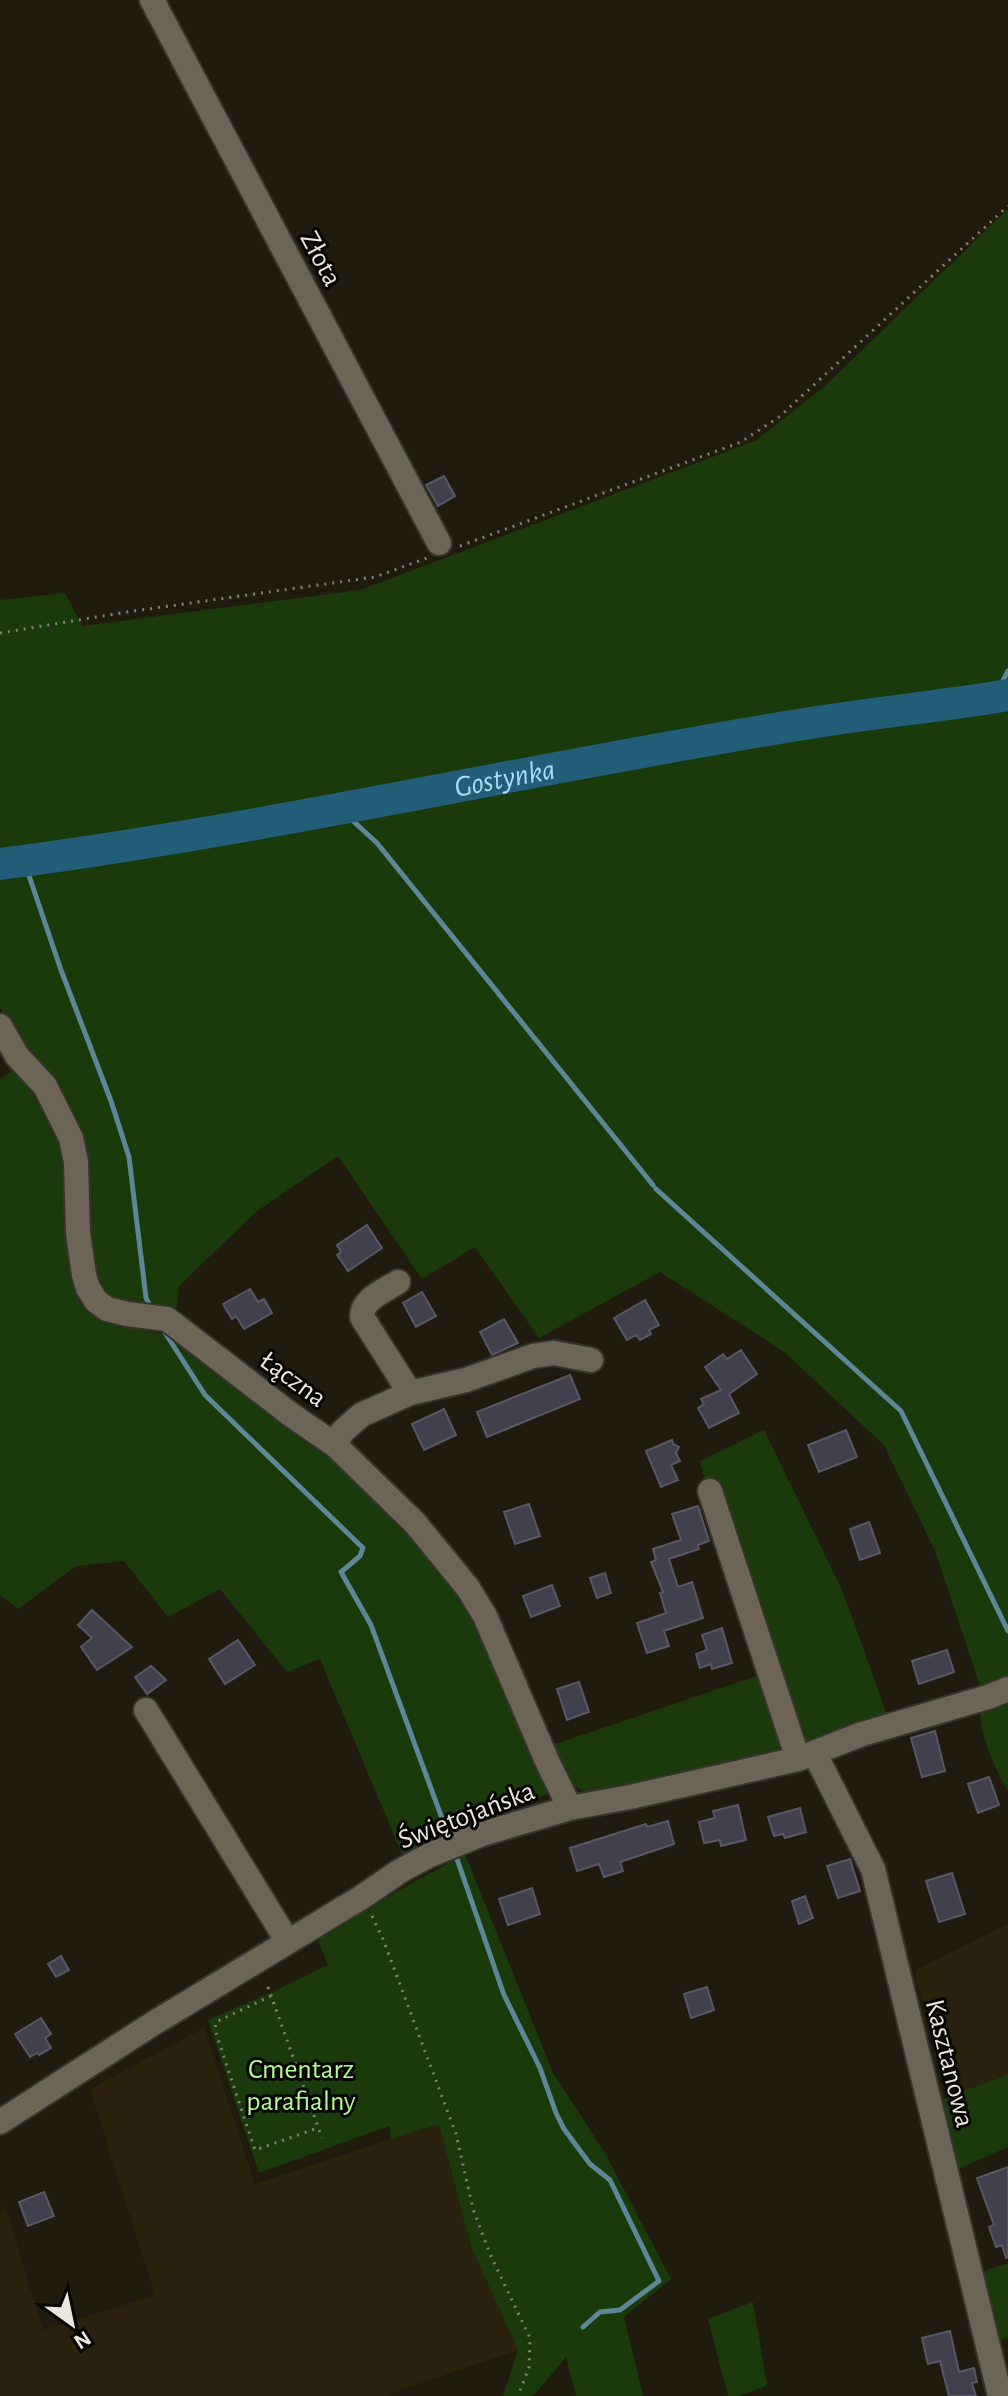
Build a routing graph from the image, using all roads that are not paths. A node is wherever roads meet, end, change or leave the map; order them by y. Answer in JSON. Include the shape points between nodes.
{"nodes":[{"id":1,"x":152,"y":0,"type":"edge"},
{"id":2,"x":442,"y":549,"type":"road end"},
{"id":3,"x":0,"y":1026,"type":"edge"},
{"id":4,"x":9,"y":1063,"type":"edge"},
{"id":5,"x":398,"y":1282,"type":"dead end"},
{"id":6,"x":591,"y":1360,"type":"dead end"},
{"id":7,"x":410,"y":1393,"type":"junction"},
{"id":8,"x":335,"y":1445,"type":"junction"},
{"id":9,"x":710,"y":1491,"type":"dead end"},
{"id":10,"x":1008,"y":1689,"type":"edge"},
{"id":11,"x":146,"y":1710,"type":"dead end"},
{"id":12,"x":806,"y":1756,"type":"junction"},
{"id":13,"x":570,"y":1808,"type":"junction"},
{"id":14,"x":288,"y":1942,"type":"junction"},
{"id":15,"x":0,"y":2122,"type":"edge"},
{"id":16,"x":997,"y":2337,"type":"edge"},
{"id":17,"x":1000,"y":2396,"type":"edge"}],
"edges":[{"from":1,"to":2,"type":"street","name":"Złota"},
{"from":3,"to":4,"type":"street","name":"Łączna"},
{"from":4,"to":8,"type":"street","name":"Łączna","via":[[45,1086],[71,1138],[84,1275],[96,1301],[107,1309],[167,1319]]},
{"from":5,"to":7,"type":"street","via":[[367,1302],[362,1317]]},
{"from":6,"to":7,"type":"street","via":[[554,1353],[533,1356]]},
{"from":7,"to":8,"type":"street","via":[[361,1415]]},
{"from":8,"to":13,"type":"street","name":"Łączna","via":[[415,1523],[468,1588]]},
{"from":9,"to":12,"type":"street","name":"Kasztanowa"},
{"from":10,"to":12,"type":"street","name":"Świętojańska"},
{"from":11,"to":14,"type":"street"},
{"from":12,"to":13,"type":"street","name":"Świętojańska"},
{"from":12,"to":16,"type":"street","name":"Kasztanowa","via":[[873,1869]]},
{"from":13,"to":14,"type":"street","name":"Świętojańska","via":[[430,1855]]},
{"from":14,"to":15,"type":"street","name":"Świętojańska"},
{"from":16,"to":17,"type":"street","name":"Kasztanowa"}]}
